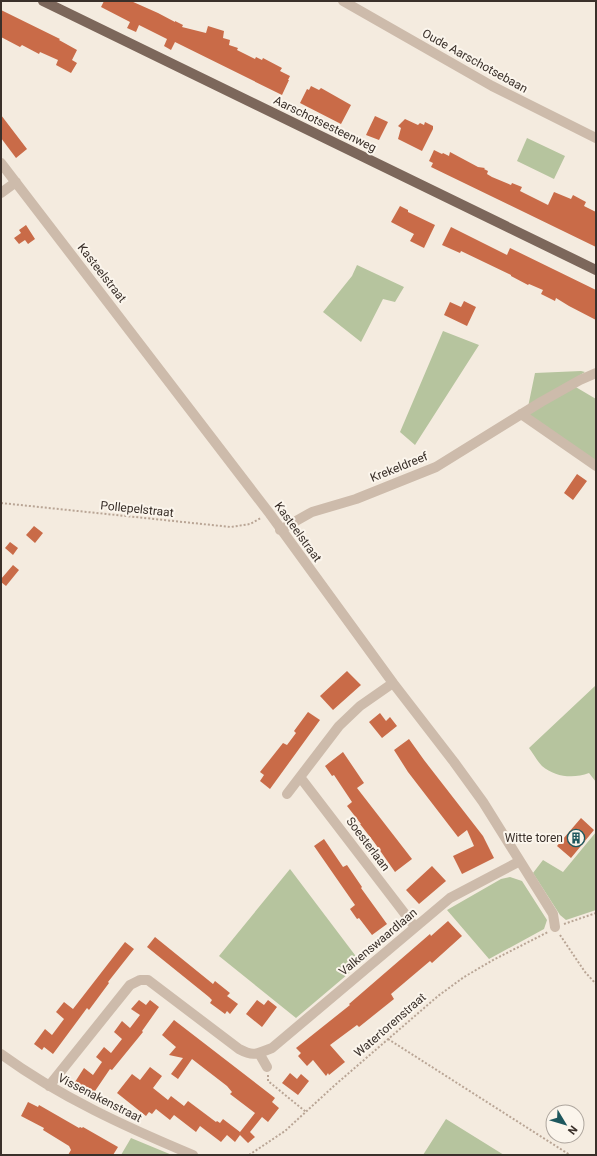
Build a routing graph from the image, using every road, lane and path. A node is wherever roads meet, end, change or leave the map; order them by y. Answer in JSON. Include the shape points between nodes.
{"nodes":[{"id":1,"x":43,"y":1,"type":"edge"},
{"id":2,"x":344,"y":1,"type":"edge"},
{"id":3,"x":596,"y":138,"type":"edge"},
{"id":4,"x":1,"y":163,"type":"edge"},
{"id":5,"x":16,"y":182,"type":"junction"},
{"id":6,"x":1,"y":193,"type":"edge"},
{"id":7,"x":596,"y":270,"type":"edge"},
{"id":8,"x":596,"y":373,"type":"edge"},
{"id":9,"x":521,"y":414,"type":"junction"},
{"id":10,"x":596,"y":466,"type":"edge"},
{"id":11,"x":1,"y":503,"type":"edge"},
{"id":12,"x":270,"y":514,"type":"junction"},
{"id":13,"x":280,"y":530,"type":"junction"},
{"id":14,"x":393,"y":683,"type":"junction"},
{"id":15,"x":300,"y":778,"type":"junction"},
{"id":16,"x":287,"y":794,"type":"dead end"},
{"id":17,"x":520,"y":861,"type":"junction"},
{"id":18,"x":596,"y":913,"type":"edge"},
{"id":19,"x":415,"y":927,"type":"junction"},
{"id":20,"x":555,"y":928,"type":"junction"},
{"id":21,"x":596,"y":984,"type":"edge"},
{"id":22,"x":388,"y":1039,"type":"junction"},
{"id":23,"x":259,"y":1053,"type":"junction"},
{"id":24,"x":1,"y":1054,"type":"edge"},
{"id":25,"x":267,"y":1067,"type":"joint"},
{"id":26,"x":49,"y":1086,"type":"junction"},
{"id":27,"x":306,"y":1112,"type":"junction"},
{"id":28,"x":193,"y":1155,"type":"edge"},
{"id":29,"x":249,"y":1155,"type":"edge"},
{"id":30,"x":570,"y":1155,"type":"edge"}],
"edges":[{"from":1,"to":7,"type":"main road","name":"Aarschotsesteenweg"},
{"from":2,"to":3,"type":"street","name":"Oude Aarschotsebaan","via":[[492,86]]},
{"from":4,"to":5,"type":"street","name":"Kasteelstraat"},
{"from":5,"to":6,"type":"street"},
{"from":5,"to":12,"type":"street","name":"Kasteelstraat"},
{"from":8,"to":9,"type":"street","name":"Krekeldreef"},
{"from":9,"to":10,"type":"street"},
{"from":9,"to":13,"type":"street","name":"Krekeldreef","via":[[436,467],[356,499],[312,512]]},
{"from":11,"to":12,"type":"path","name":"Pollepelstraat","via":[[232,527],[250,524]]},
{"from":12,"to":13,"type":"street","name":"Kasteelstraat"},
{"from":13,"to":14,"type":"street","name":"Kasteelstraat"},
{"from":14,"to":15,"type":"street","via":[[360,706],[339,726]]},
{"from":14,"to":17,"type":"street","name":"Kasteelstraat","via":[[483,802]]},
{"from":15,"to":16,"type":"street"},
{"from":15,"to":19,"type":"street","name":"Soesterlaan"},
{"from":17,"to":19,"type":"street","name":"Valkenswaardlaan","via":[[450,898]]},
{"from":17,"to":20,"type":"street","name":"Kasteelstraat","via":[[553,914]]},
{"from":18,"to":20,"type":"path","name":"Watertorenstraat"},
{"from":19,"to":23,"type":"street","name":"Valkenswaardlaan","via":[[272,1048]]},
{"from":20,"to":21,"type":"path"},
{"from":20,"to":22,"type":"path","name":"Watertorenstraat","via":[[464,977]]},
{"from":22,"to":27,"type":"path","name":"Watertorenstraat"},
{"from":22,"to":30,"type":"path"},
{"from":23,"to":25,"type":"street"},
{"from":23,"to":26,"type":"street","via":[[250,1055],[239,1049],[148,980],[140,980],[130,985]]},
{"from":24,"to":26,"type":"street","name":"Vissenakenstraat"},
{"from":25,"to":27,"type":"path","via":[[268,1081]]},
{"from":26,"to":28,"type":"street","name":"Vissenakenstraat","via":[[121,1124]]},
{"from":27,"to":29,"type":"path","name":"Watertorenstraat","via":[[285,1131]]}]}
